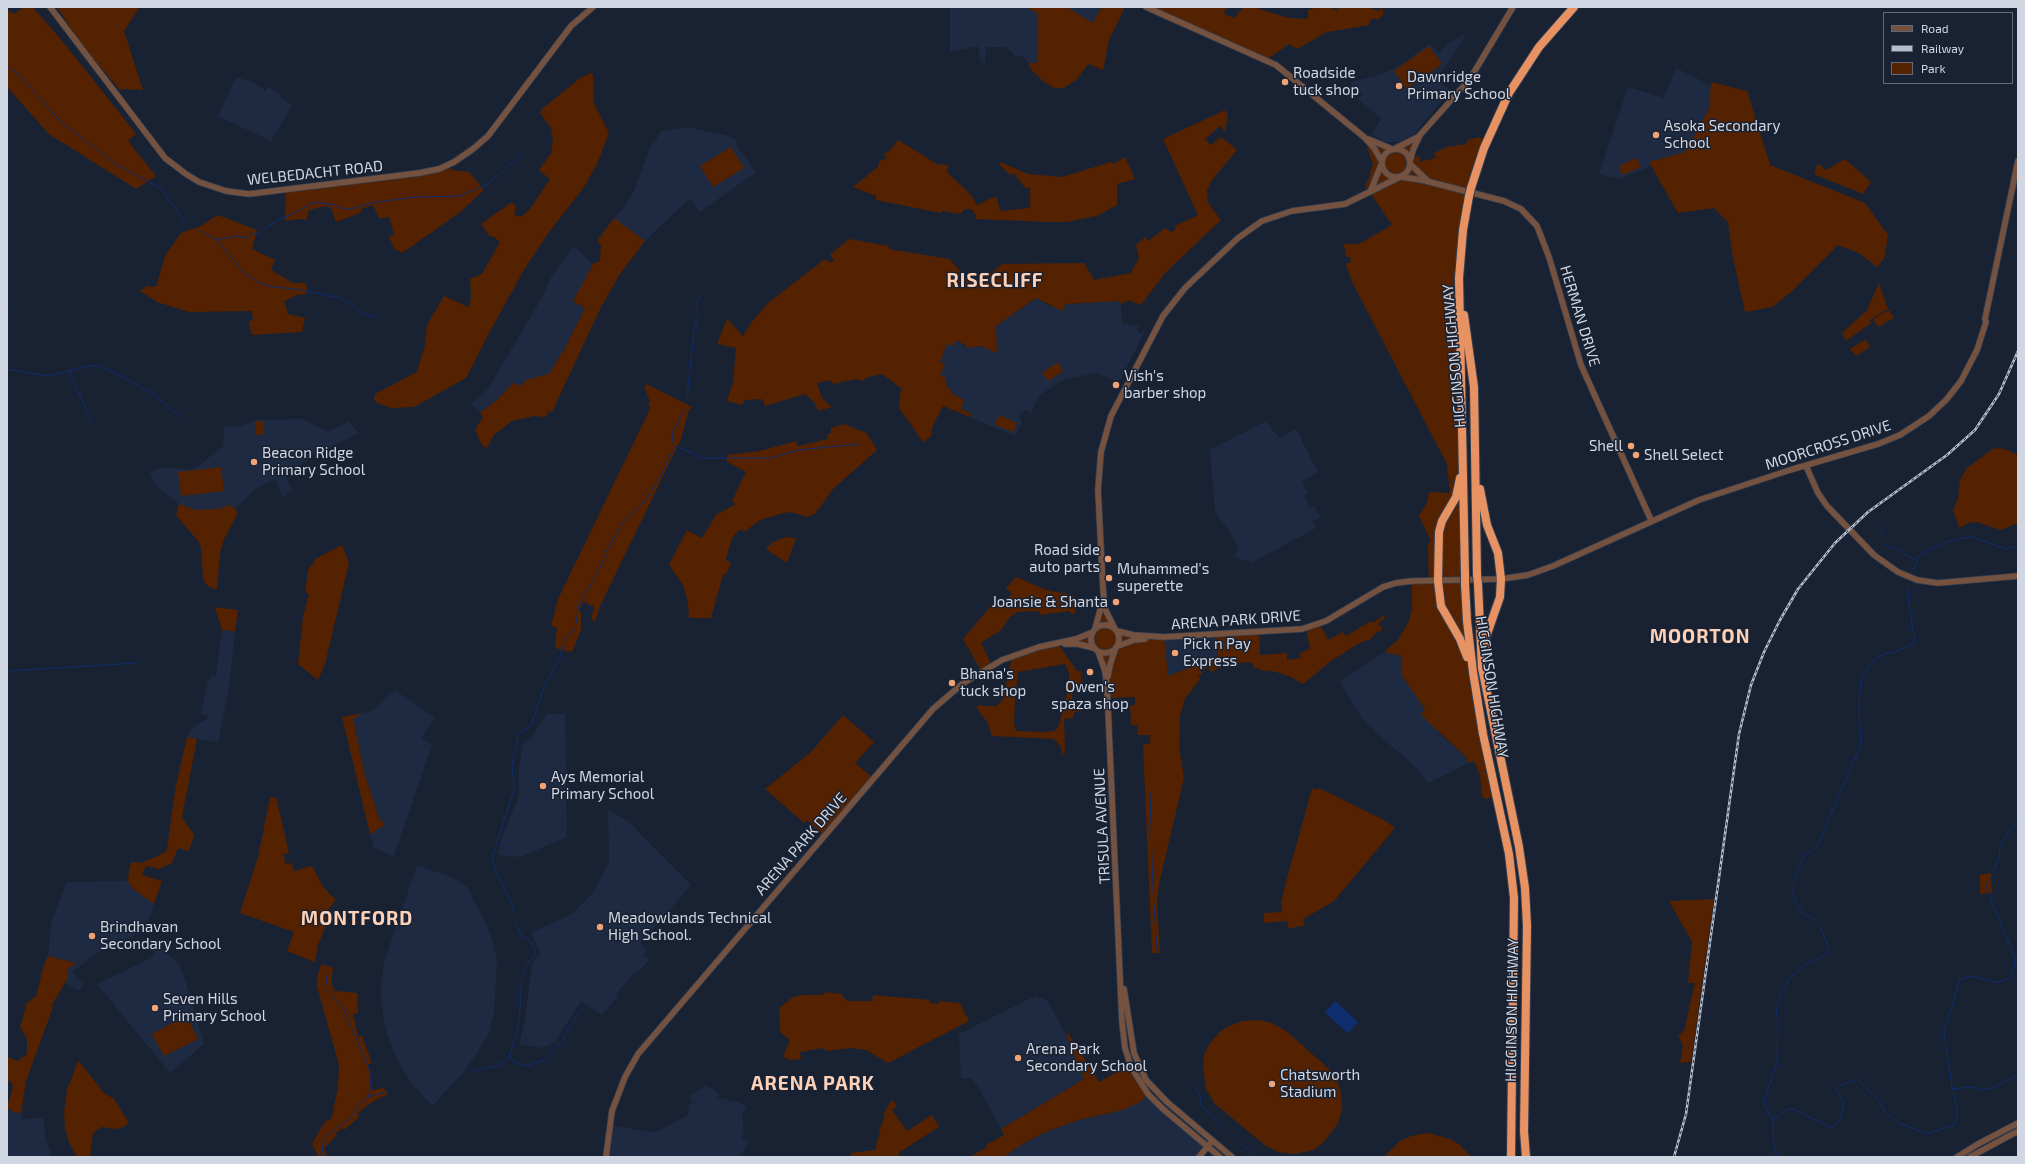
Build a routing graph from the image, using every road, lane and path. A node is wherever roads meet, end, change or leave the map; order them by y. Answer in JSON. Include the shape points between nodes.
{"nodes":[{"id":1,"x":50,"y":7,"type":"edge"},
{"id":2,"x":593,"y":7,"type":"edge"},
{"id":3,"x":1146,"y":7,"type":"edge"},
{"id":4,"x":1513,"y":7,"type":"edge"},
{"id":5,"x":1574,"y":7,"type":"edge"},
{"id":6,"x":1420,"y":135,"type":"junction"},
{"id":7,"x":1364,"y":136,"type":"junction"},
{"id":8,"x":1393,"y":149,"type":"junction"},
{"id":9,"x":2018,"y":161,"type":"edge"},
{"id":10,"x":1382,"y":163,"type":"junction"},
{"id":11,"x":1410,"y":163,"type":"junction"},
{"id":12,"x":1399,"y":177,"type":"junction"},
{"id":13,"x":1429,"y":182,"type":"junction"},
{"id":14,"x":1371,"y":190,"type":"junction"},
{"id":15,"x":1460,"y":271,"type":"junction"},
{"id":16,"x":1463,"y":441,"type":"junction"},
{"id":17,"x":1475,"y":441,"type":"junction"},
{"id":18,"x":1806,"y":466,"type":"junction"},
{"id":19,"x":1651,"y":520,"type":"junction"},
{"id":20,"x":2018,"y":576,"type":"edge"},
{"id":21,"x":1501,"y":579,"type":"junction"},
{"id":22,"x":1471,"y":580,"type":"junction"},
{"id":23,"x":1438,"y":581,"type":"junction"},
{"id":24,"x":1103,"y":588,"type":"junction"},
{"id":25,"x":1116,"y":630,"type":"junction"},
{"id":26,"x":1094,"y":631,"type":"junction"},
{"id":27,"x":1160,"y":637,"type":"junction"},
{"id":28,"x":1053,"y":644,"type":"junction"},
{"id":29,"x":1117,"y":647,"type":"junction"},
{"id":30,"x":1096,"y":649,"type":"junction"},
{"id":31,"x":1108,"y":686,"type":"junction"},
{"id":32,"x":1492,"y":720,"type":"junction"},
{"id":33,"x":1483,"y":734,"type":"junction"},
{"id":34,"x":1120,"y":965,"type":"junction"},
{"id":35,"x":2018,"y":1123,"type":"edge"},
{"id":36,"x":2018,"y":1131,"type":"edge"},
{"id":37,"x":1212,"y":1141,"type":"junction"},
{"id":38,"x":1207,"y":1147,"type":"junction"},
{"id":39,"x":1219,"y":1147,"type":"junction"},
{"id":40,"x":1215,"y":1156,"type":"edge"},
{"id":41,"x":606,"y":1157,"type":"edge"},
{"id":42,"x":1199,"y":1157,"type":"edge"},
{"id":43,"x":1232,"y":1157,"type":"edge"},
{"id":44,"x":1511,"y":1157,"type":"edge"},
{"id":45,"x":1526,"y":1157,"type":"edge"},
{"id":46,"x":1957,"y":1157,"type":"edge"},
{"id":47,"x":1970,"y":1157,"type":"edge"}],
"edges":[{"from":1,"to":2,"type":"street","name":"WELBEDACHT ROAD","via":[[165,158],[199,182],[226,191],[249,194],[419,174],[454,162],[488,136],[571,26]]},
{"from":3,"to":7,"type":"street","via":[[1257,55],[1276,66]]},
{"from":4,"to":6,"type":"street","via":[[1470,79]]},
{"from":5,"to":15,"type":"highway","bridge":true,"via":[[1539,47],[1509,92],[1491,129],[1469,196]]},
{"from":6,"to":8,"type":"street"},
{"from":6,"to":11,"type":"street"},
{"from":7,"to":8,"type":"street"},
{"from":7,"to":10,"type":"street"},
{"from":8,"to":10,"type":"street","via":[[1385,154]]},
{"from":8,"to":11,"type":"street","via":[[1405,152]]},
{"from":9,"to":18,"type":"street","name":"MOORCROSS DRIVE","via":[[1986,322],[1977,350],[1961,381],[1929,416],[1907,431],[1878,444]]},
{"from":10,"to":12,"type":"street","via":[[1387,175]]},
{"from":10,"to":14,"type":"street"},
{"from":11,"to":12,"type":"street","via":[[1408,172]]},
{"from":11,"to":13,"type":"street","name":"HERMAN DRIVE"},
{"from":12,"to":13,"type":"street","name":"HERMAN DRIVE"},
{"from":12,"to":14,"type":"street"},
{"from":13,"to":19,"type":"street","name":"HERMAN DRIVE","via":[[1504,200],[1521,209],[1537,226],[1550,257],[1581,365]]},
{"from":14,"to":24,"type":"street","via":[[1345,204],[1292,211],[1262,221],[1238,238],[1185,288],[1167,310],[1111,416],[1101,449],[1098,490]]},
{"from":15,"to":16,"type":"highway","name":"HIGGINSON HIGHWAY"},
{"from":15,"to":17,"type":"highway","name":"HIGGINSON HIGHWAY","via":[[1473,383]]},
{"from":16,"to":22,"type":"highway","name":"HIGGINSON HIGHWAY"},
{"from":16,"to":23,"type":"highway","via":[[1456,497],[1442,521],[1439,532]]},
{"from":17,"to":21,"type":"highway","via":[[1482,505],[1498,553]]},
{"from":17,"to":22,"type":"highway","name":"HIGGINSON HIGHWAY"},
{"from":18,"to":19,"type":"street","name":"MOORCROSS DRIVE","via":[[1699,500]]},
{"from":18,"to":20,"type":"street","via":[[1827,506],[1874,555],[1898,572],[1917,580],[1938,583]]},
{"from":19,"to":21,"type":"street","name":"MOORCROSS DRIVE","via":[[1544,570]]},
{"from":21,"to":22,"type":"street","name":"MOORCROSS DRIVE"},
{"from":21,"to":32,"type":"highway","via":[[1500,597],[1485,650]]},
{"from":22,"to":23,"type":"street","name":"ARENA PARK DRIVE"},
{"from":22,"to":32,"type":"highway","name":"HIGGINSON HIGHWAY"},
{"from":22,"to":33,"type":"highway","name":"HIGGINSON HIGHWAY","via":[[1470,647]]},
{"from":23,"to":27,"type":"street","name":"ARENA PARK DRIVE","via":[[1412,581],[1383,587],[1332,619],[1302,629]]},
{"from":23,"to":33,"type":"highway","via":[[1441,606],[1467,657]]},
{"from":24,"to":25,"type":"street","via":[[1105,609]]},
{"from":24,"to":26,"type":"street","via":[[1101,609]]},
{"from":25,"to":26,"type":"street","name":"ARENA PARK DRIVE","via":[[1106,625]]},
{"from":25,"to":27,"type":"street","name":"ARENA PARK DRIVE","via":[[1132,635]]},
{"from":25,"to":29,"type":"street","via":[[1119,638]]},
{"from":26,"to":28,"type":"street","name":"ARENA PARK DRIVE","via":[[1076,639]]},
{"from":26,"to":30,"type":"street","via":[[1092,641]]},
{"from":27,"to":29,"type":"street","name":"ARENA PARK DRIVE","via":[[1134,640]]},
{"from":28,"to":30,"type":"street","name":"ARENA PARK DRIVE","via":[[1078,644]]},
{"from":28,"to":41,"type":"street","name":"ARENA PARK DRIVE","via":[[1008,658],[976,674],[944,699],[919,725],[638,1054],[625,1077],[612,1111]]},
{"from":29,"to":30,"type":"street","name":"ARENA PARK DRIVE","via":[[1107,653]]},
{"from":29,"to":31,"type":"street","name":"TRISULA AVENUE","via":[[1110,665]]},
{"from":30,"to":31,"type":"street","name":"TRISULA AVENUE"},
{"from":31,"to":34,"type":"street","name":"TRISULA AVENUE"},
{"from":32,"to":45,"type":"highway","name":"HIGGINSON HIGHWAY","via":[[1519,847],[1525,888]]},
{"from":33,"to":44,"type":"highway","name":"HIGGINSON HIGHWAY","via":[[1509,854],[1514,898]]},
{"from":34,"to":37,"type":"street","name":"TRISULA AVENUE","via":[[1134,1053],[1142,1074],[1154,1090]]},
{"from":34,"to":38,"type":"street","name":"TRISULA AVENUE","via":[[1122,1022],[1125,1048],[1131,1067],[1148,1094]]},
{"from":35,"to":46,"type":"street"},
{"from":36,"to":47,"type":"street"},
{"from":37,"to":38,"type":"street"},
{"from":37,"to":39,"type":"street","name":"TRISULA AVENUE"},
{"from":38,"to":40,"type":"street","name":"TRISULA AVENUE"},
{"from":38,"to":42,"type":"street"},
{"from":39,"to":40,"type":"street"},
{"from":39,"to":43,"type":"street","name":"TRISULA AVENUE"}]}
